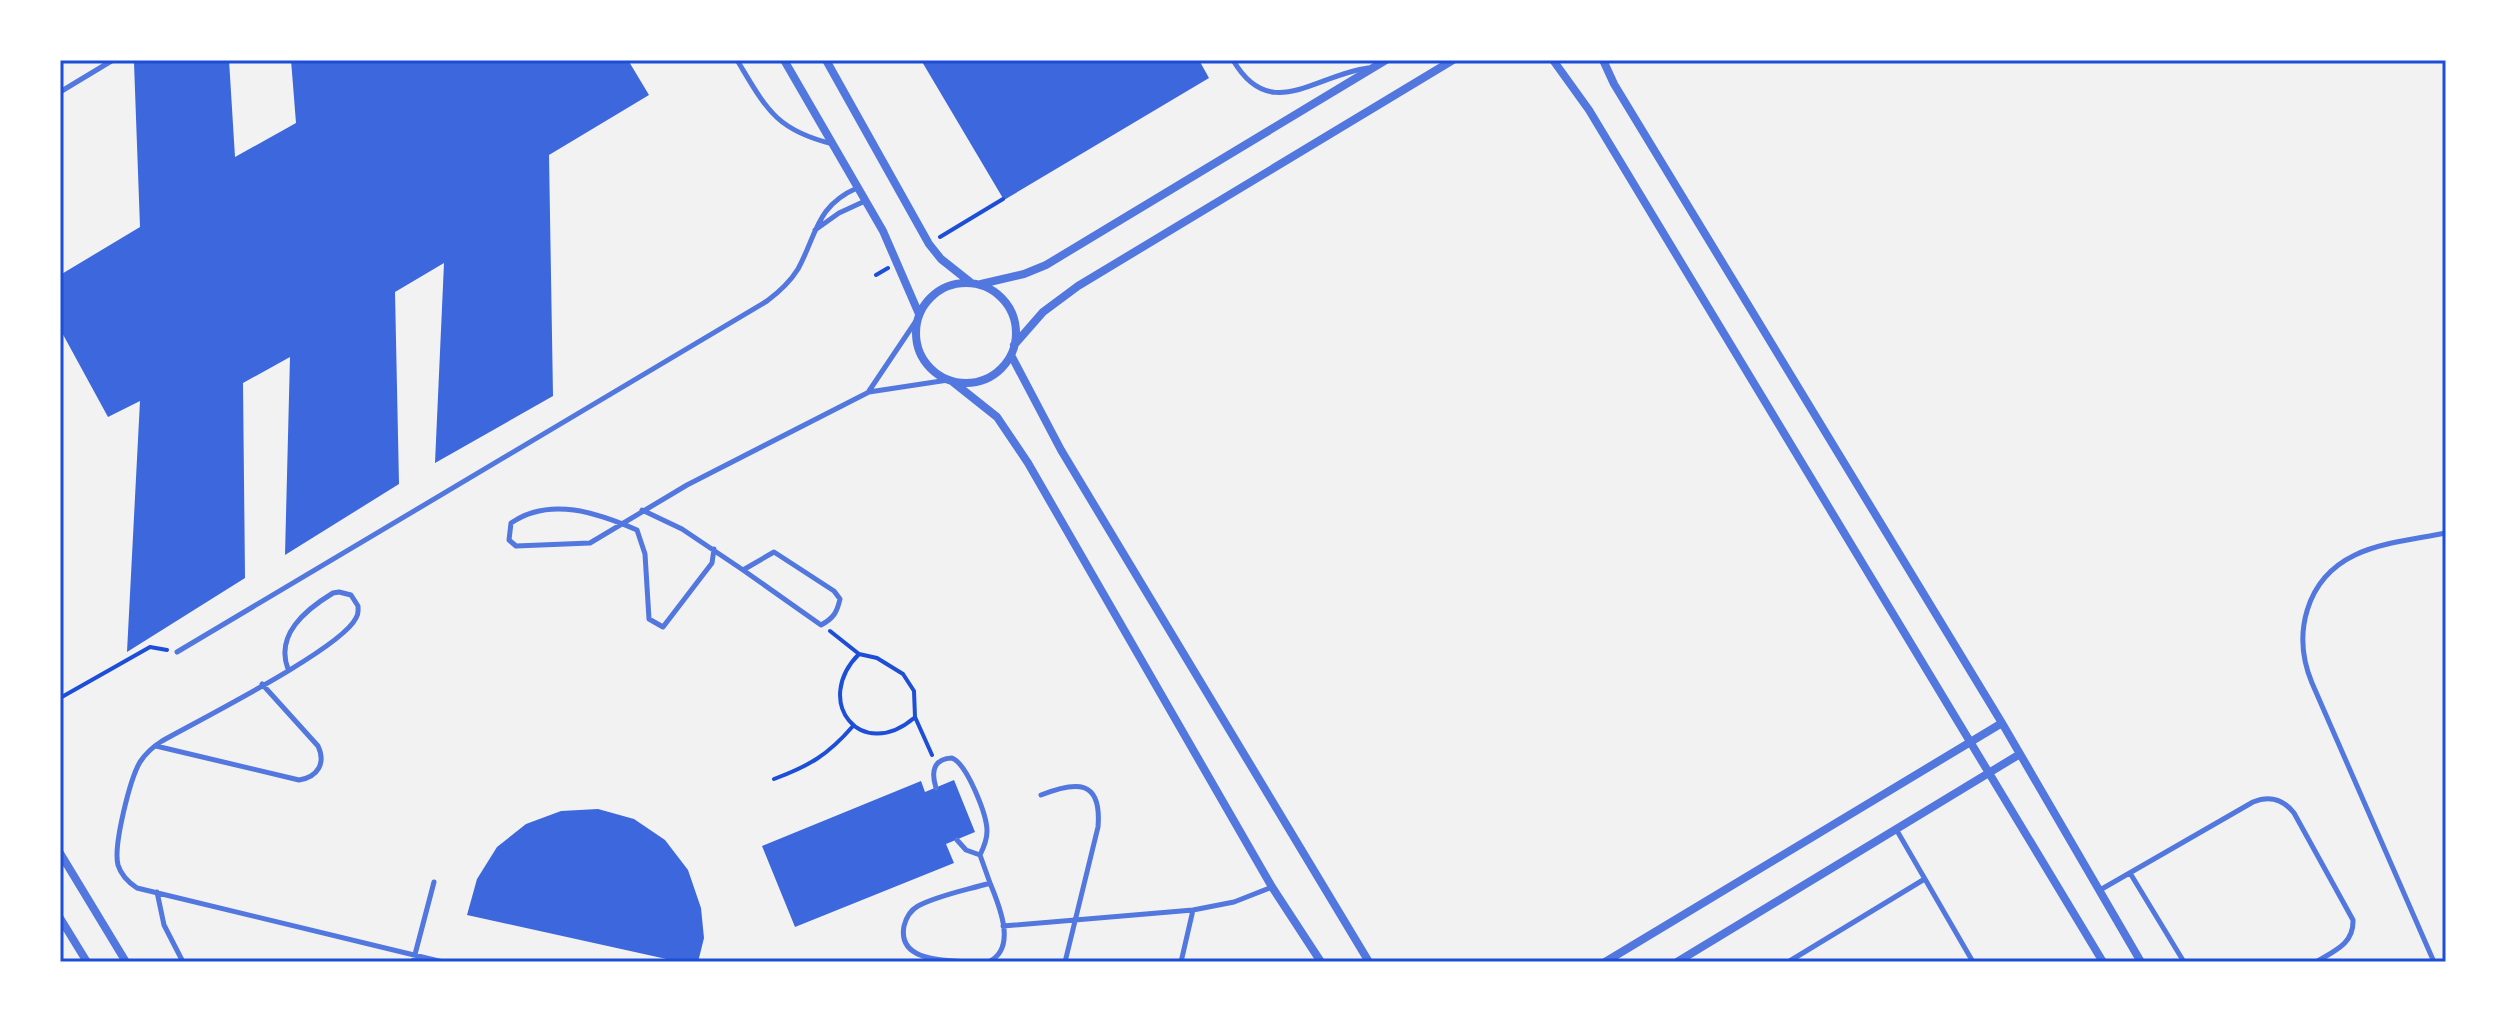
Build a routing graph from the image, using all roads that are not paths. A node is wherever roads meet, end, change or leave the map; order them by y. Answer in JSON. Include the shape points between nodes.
{"nodes":[{"id":1,"x":113,"y":60,"type":"edge"},
{"id":2,"x":737,"y":60,"type":"edge"},
{"id":3,"x":784,"y":60,"type":"edge"},
{"id":4,"x":826,"y":60,"type":"edge"},
{"id":5,"x":1233,"y":60,"type":"edge"},
{"id":6,"x":1386,"y":60,"type":"edge"},
{"id":7,"x":1453,"y":60,"type":"edge"},
{"id":8,"x":1553,"y":60,"type":"edge"},
{"id":9,"x":1603,"y":60,"type":"edge"},
{"id":10,"x":1373,"y":68,"type":"junction"},
{"id":11,"x":60,"y":92,"type":"edge"},
{"id":12,"x":833,"y":144,"type":"junction"},
{"id":13,"x":857,"y":188,"type":"junction"},
{"id":14,"x":865,"y":201,"type":"junction"},
{"id":15,"x":815,"y":230,"type":"junction"},
{"id":16,"x":970,"y":283,"type":"junction"},
{"id":17,"x":981,"y":284,"type":"junction"},
{"id":18,"x":918,"y":316,"type":"junction"},
{"id":19,"x":1014,"y":345,"type":"junction"},
{"id":20,"x":1011,"y":355,"type":"junction"},
{"id":21,"x":950,"y":381,"type":"junction"},
{"id":22,"x":869,"y":392,"type":"junction"},
{"id":23,"x":642,"y":510,"type":"junction"},
{"id":24,"x":622,"y":523,"type":"junction"},
{"id":25,"x":2446,"y":533,"type":"edge"},
{"id":26,"x":714,"y":549,"type":"junction"},
{"id":27,"x":743,"y":570,"type":"junction"},
{"id":28,"x":177,"y":652,"type":"road end"},
{"id":29,"x":288,"y":669,"type":"junction"},
{"id":30,"x":262,"y":684,"type":"junction"},
{"id":31,"x":2002,"y":723,"type":"junction"},
{"id":32,"x":1971,"y":741,"type":"junction"},
{"id":33,"x":155,"y":746,"type":"junction"},
{"id":34,"x":2020,"y":754,"type":"junction"},
{"id":35,"x":1990,"y":773,"type":"junction"},
{"id":36,"x":936,"y":788,"type":"dead end"},
{"id":37,"x":1041,"y":795,"type":"dead end"},
{"id":38,"x":1896,"y":829,"type":"junction"},
{"id":39,"x":957,"y":840,"type":"dead end"},
{"id":40,"x":60,"y":853,"type":"edge"},
{"id":41,"x":980,"y":855,"type":"junction"},
{"id":42,"x":2130,"y":873,"type":"junction"},
{"id":43,"x":1923,"y":880,"type":"junction"},
{"id":44,"x":434,"y":882,"type":"dead end"},
{"id":45,"x":990,"y":883,"type":"junction"},
{"id":46,"x":1272,"y":887,"type":"junction"},
{"id":47,"x":2099,"y":891,"type":"junction"},
{"id":48,"x":157,"y":892,"type":"junction"},
{"id":49,"x":1193,"y":910,"type":"junction"},
{"id":50,"x":60,"y":918,"type":"edge"},
{"id":51,"x":1075,"y":920,"type":"junction"},
{"id":52,"x":1003,"y":926,"type":"junction"},
{"id":53,"x":414,"y":958,"type":"edge"},
{"id":54,"x":87,"y":962,"type":"edge"},
{"id":55,"x":126,"y":962,"type":"edge"},
{"id":56,"x":183,"y":962,"type":"edge"},
{"id":57,"x":443,"y":962,"type":"edge"},
{"id":58,"x":971,"y":962,"type":"edge"},
{"id":59,"x":988,"y":962,"type":"edge"},
{"id":60,"x":1065,"y":962,"type":"edge"},
{"id":61,"x":1181,"y":962,"type":"edge"},
{"id":62,"x":1321,"y":962,"type":"edge"},
{"id":63,"x":1369,"y":962,"type":"edge"},
{"id":64,"x":1605,"y":962,"type":"edge"},
{"id":65,"x":1677,"y":962,"type":"edge"},
{"id":66,"x":1788,"y":962,"type":"edge"},
{"id":67,"x":1973,"y":962,"type":"edge"},
{"id":68,"x":2103,"y":962,"type":"edge"},
{"id":69,"x":2141,"y":962,"type":"edge"},
{"id":70,"x":2184,"y":962,"type":"edge"},
{"id":71,"x":2316,"y":962,"type":"edge"},
{"id":72,"x":2434,"y":962,"type":"edge"}],
"edges":[{"from":1,"to":11,"type":"lane"},
{"from":2,"to":12,"type":"lane","via":[[784,126]]},
{"from":3,"to":12,"type":"street"},
{"from":4,"to":16,"type":"street","via":[[929,244]]},
{"from":5,"to":10,"type":"lane","via":[[1250,82],[1278,94]]},
{"from":6,"to":10,"type":"street"},
{"from":7,"to":19,"type":"street","via":[[1078,286],[1043,312]]},
{"from":8,"to":32,"type":"street","via":[[1589,110]]},
{"from":9,"to":31,"type":"street"},
{"from":10,"to":17,"type":"street","via":[[1046,265]]},
{"from":12,"to":13,"type":"street"},
{"from":13,"to":14,"type":"street"},
{"from":13,"to":15,"type":"lane","via":[[831,204]]},
{"from":14,"to":15,"type":"lane"},
{"from":14,"to":18,"type":"street","via":[[893,252]]},
{"from":15,"to":28,"type":"lane","via":[[797,270],[767,301]]},
{"from":16,"to":17,"type":"street"},
{"from":16,"to":18,"type":"street","via":[[940,289]]},
{"from":17,"to":19,"type":"street","via":[[999,295],[1012,313]]},
{"from":18,"to":21,"type":"street","via":[[916,339],[923,360]]},
{"from":18,"to":22,"type":"lane"},
{"from":19,"to":20,"type":"street"},
{"from":20,"to":21,"type":"street","via":[[991,376],[973,383]]},
{"from":20,"to":63,"type":"street","via":[[1061,450]]},
{"from":21,"to":22,"type":"lane"},
{"from":21,"to":46,"type":"street","via":[[997,417],[1028,463]]},
{"from":22,"to":23,"type":"lane"},
{"from":23,"to":24,"type":"lane"},
{"from":23,"to":26,"type":"lane"},
{"from":24,"to":24,"type":"lane","via":[[590,543],[516,546],[509,540],[511,523],[545,511],[573,509]]},
{"from":24,"to":26,"type":"lane","via":[[637,530],[645,554],[649,619],[663,627],[712,563]]},
{"from":25,"to":72,"type":"lane","via":[[2369,549],[2342,562],[2312,596],[2301,639],[2312,683]]},
{"from":26,"to":27,"type":"lane"},
{"from":27,"to":27,"type":"lane","via":[[821,625],[837,609],[840,599],[834,591],[774,552]]},
{"from":29,"to":29,"type":"lane","via":[[352,624],[358,606],[351,595],[333,593],[291,628],[284,653]]},
{"from":29,"to":30,"type":"lane"},
{"from":30,"to":33,"type":"lane"},
{"from":30,"to":33,"type":"lane","via":[[318,746],[320,766],[312,776],[299,780]]},
{"from":31,"to":32,"type":"street"},
{"from":31,"to":34,"type":"street"},
{"from":32,"to":35,"type":"street"},
{"from":32,"to":64,"type":"street"},
{"from":33,"to":48,"type":"lane","via":[[136,771],[116,852],[124,877],[137,888]]},
{"from":34,"to":35,"type":"street"},
{"from":34,"to":47,"type":"street"},
{"from":35,"to":38,"type":"street"},
{"from":35,"to":68,"type":"street"},
{"from":36,"to":41,"type":"lane","via":[[936,764],[958,760],[987,828]]},
{"from":37,"to":51,"type":"lane","via":[[1079,786],[1092,794],[1097,807],[1098,827]]},
{"from":38,"to":43,"type":"lane"},
{"from":38,"to":65,"type":"street"},
{"from":39,"to":41,"type":"lane"},
{"from":40,"to":55,"type":"street"},
{"from":41,"to":45,"type":"lane"},
{"from":42,"to":47,"type":"lane"},
{"from":42,"to":70,"type":"lane"},
{"from":42,"to":71,"type":"lane","via":[[2253,802],[2282,802],[2294,813],[2353,920],[2347,942]]},
{"from":43,"to":66,"type":"lane"},
{"from":43,"to":67,"type":"lane"},
{"from":44,"to":53,"type":"lane"},
{"from":45,"to":52,"type":"lane"},
{"from":45,"to":58,"type":"lane","via":[[918,906],[904,923],[905,939],[914,953]]},
{"from":46,"to":49,"type":"lane"},
{"from":46,"to":62,"type":"street"},
{"from":47,"to":69,"type":"street"},
{"from":48,"to":53,"type":"lane"},
{"from":48,"to":56,"type":"lane","via":[[164,925]]},
{"from":49,"to":51,"type":"lane"},
{"from":49,"to":61,"type":"lane"},
{"from":50,"to":54,"type":"street"},
{"from":51,"to":52,"type":"lane"},
{"from":51,"to":60,"type":"lane"},
{"from":52,"to":59,"type":"lane","via":[[1003,948]]},
{"from":53,"to":57,"type":"lane"}]}
